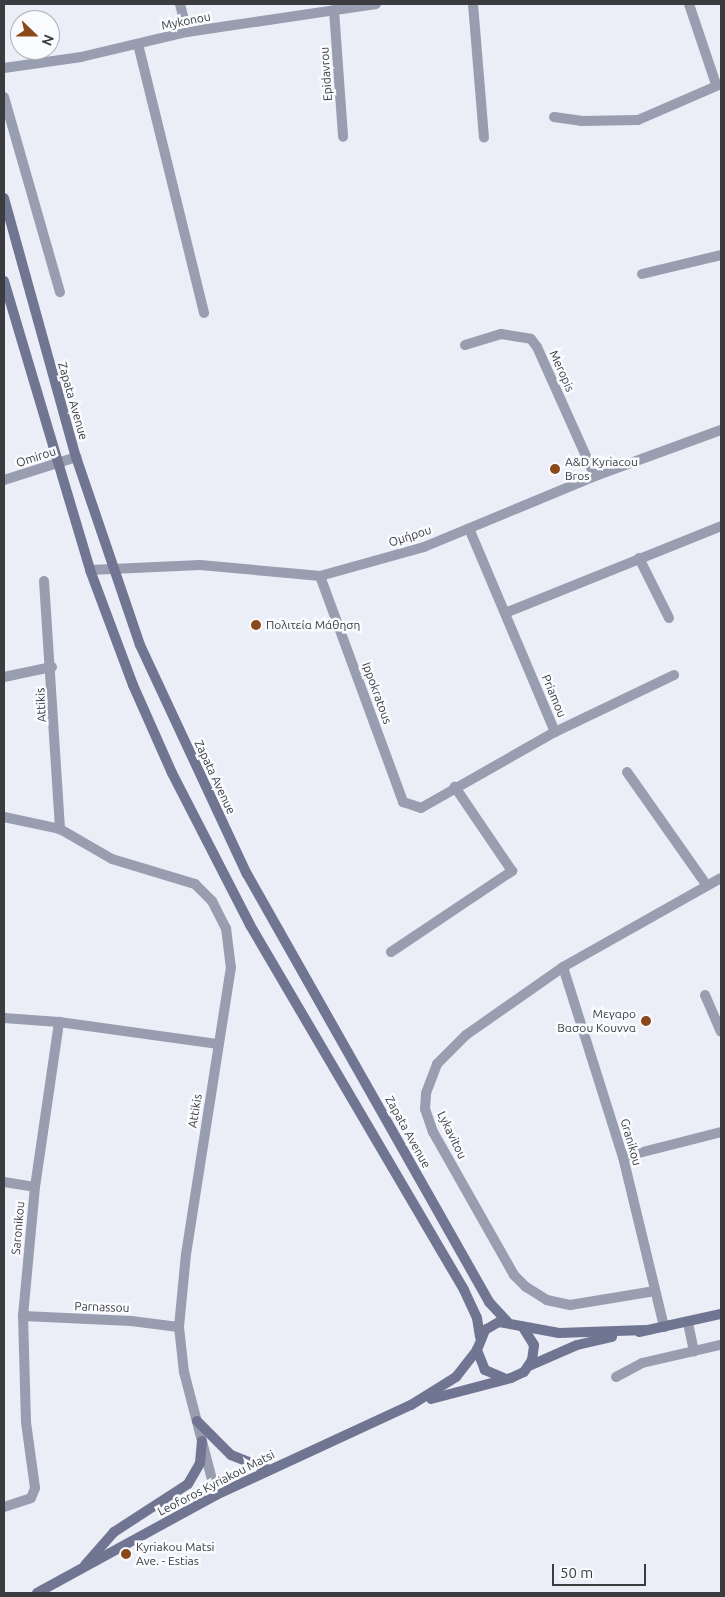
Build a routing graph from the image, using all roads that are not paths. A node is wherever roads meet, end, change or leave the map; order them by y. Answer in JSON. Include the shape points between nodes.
{"nodes":[{"id":1,"x":180,"y":4,"type":"edge"},
{"id":2,"x":376,"y":4,"type":"edge"},
{"id":3,"x":473,"y":4,"type":"edge"},
{"id":4,"x":689,"y":4,"type":"edge"},
{"id":5,"x":334,"y":10,"type":"junction"},
{"id":6,"x":187,"y":32,"type":"junction"},
{"id":7,"x":138,"y":44,"type":"junction"},
{"id":8,"x":4,"y":60,"type":"edge"},
{"id":9,"x":9,"y":67,"type":"edge"},
{"id":10,"x":719,"y":84,"type":"edge"},
{"id":11,"x":4,"y":98,"type":"edge"},
{"id":12,"x":554,"y":117,"type":"dead end"},
{"id":13,"x":343,"y":137,"type":"dead end"},
{"id":14,"x":484,"y":138,"type":"dead end"},
{"id":15,"x":4,"y":198,"type":"edge"},
{"id":16,"x":721,"y":255,"type":"edge"},
{"id":17,"x":642,"y":274,"type":"dead end"},
{"id":18,"x":4,"y":281,"type":"edge"},
{"id":19,"x":60,"y":292,"type":"dead end"},
{"id":20,"x":204,"y":313,"type":"dead end"},
{"id":21,"x":465,"y":345,"type":"dead end"},
{"id":22,"x":721,"y":430,"type":"edge"},
{"id":23,"x":76,"y":457,"type":"junction"},
{"id":24,"x":56,"y":464,"type":"junction"},
{"id":25,"x":595,"y":476,"type":"junction"},
{"id":26,"x":4,"y":480,"type":"edge"},
{"id":27,"x":721,"y":526,"type":"edge"},
{"id":28,"x":469,"y":528,"type":"junction"},
{"id":29,"x":639,"y":558,"type":"junction"},
{"id":30,"x":114,"y":567,"type":"junction"},
{"id":31,"x":90,"y":570,"type":"junction"},
{"id":32,"x":320,"y":576,"type":"junction"},
{"id":33,"x":44,"y":581,"type":"dead end"},
{"id":34,"x":505,"y":613,"type":"junction"},
{"id":35,"x":669,"y":618,"type":"dead end"},
{"id":36,"x":52,"y":667,"type":"junction"},
{"id":37,"x":674,"y":675,"type":"dead end"},
{"id":38,"x":4,"y":677,"type":"edge"},
{"id":39,"x":555,"y":732,"type":"junction"},
{"id":40,"x":627,"y":772,"type":"dead end"},
{"id":41,"x":455,"y":787,"type":"junction"},
{"id":42,"x":421,"y":808,"type":"joint"},
{"id":43,"x":4,"y":817,"type":"edge"},
{"id":44,"x":60,"y":829,"type":"junction"},
{"id":45,"x":721,"y":878,"type":"edge"},
{"id":46,"x":707,"y":886,"type":"junction"},
{"id":47,"x":391,"y":952,"type":"dead end"},
{"id":48,"x":563,"y":967,"type":"junction"},
{"id":49,"x":706,"y":995,"type":"dead end"},
{"id":50,"x":4,"y":1018,"type":"edge"},
{"id":51,"x":59,"y":1022,"type":"junction"},
{"id":52,"x":721,"y":1032,"type":"edge"},
{"id":53,"x":218,"y":1044,"type":"junction"},
{"id":54,"x":721,"y":1132,"type":"edge"},
{"id":55,"x":624,"y":1157,"type":"junction"},
{"id":56,"x":4,"y":1182,"type":"edge"},
{"id":57,"x":35,"y":1187,"type":"junction"},
{"id":58,"x":655,"y":1291,"type":"junction"},
{"id":59,"x":721,"y":1314,"type":"edge"},
{"id":60,"x":23,"y":1316,"type":"junction"},
{"id":61,"x":507,"y":1321,"type":"junction"},
{"id":62,"x":688,"y":1323,"type":"junction"},
{"id":63,"x":522,"y":1326,"type":"junction"},
{"id":64,"x":179,"y":1327,"type":"junction"},
{"id":65,"x":664,"y":1327,"type":"junction"},
{"id":66,"x":646,"y":1330,"type":"junction"},
{"id":67,"x":480,"y":1337,"type":"junction"},
{"id":68,"x":721,"y":1345,"type":"edge"},
{"id":69,"x":477,"y":1350,"type":"junction"},
{"id":70,"x":694,"y":1351,"type":"junction"},
{"id":71,"x":529,"y":1366,"type":"junction"},
{"id":72,"x":616,"y":1377,"type":"dead end"},
{"id":73,"x":504,"y":1378,"type":"junction"},
{"id":74,"x":411,"y":1405,"type":"junction"},
{"id":75,"x":197,"y":1421,"type":"junction"},
{"id":76,"x":202,"y":1441,"type":"junction"},
{"id":77,"x":269,"y":1470,"type":"junction"},
{"id":78,"x":216,"y":1495,"type":"junction"},
{"id":79,"x":4,"y":1507,"type":"edge"},
{"id":80,"x":83,"y":1568,"type":"junction"},
{"id":81,"x":37,"y":1593,"type":"edge"}],
"edges":[{"from":1,"to":6,"type":"street"},
{"from":2,"to":5,"type":"street","name":"Mykonou"},
{"from":3,"to":14,"type":"street"},
{"from":4,"to":10,"type":"street"},
{"from":5,"to":6,"type":"street","name":"Mykonou"},
{"from":5,"to":13,"type":"street","name":"Epidavrou"},
{"from":6,"to":7,"type":"street","name":"Mykonou"},
{"from":7,"to":9,"type":"street","name":"Mykonou","via":[[81,57]]},
{"from":7,"to":20,"type":"street"},
{"from":8,"to":9,"type":"street","name":"Mykonou"},
{"from":10,"to":12,"type":"street","via":[[638,120],[581,121]]},
{"from":11,"to":19,"type":"street"},
{"from":15,"to":23,"type":"main road","name":"Zapata Avenue"},
{"from":16,"to":17,"type":"street"},
{"from":18,"to":24,"type":"main road"},
{"from":21,"to":25,"type":"street","name":"Meropis","via":[[501,334],[531,339],[538,347]]},
{"from":22,"to":25,"type":"street","name":"Ομήρου"},
{"from":23,"to":24,"type":"street","name":"Omirou"},
{"from":23,"to":30,"type":"main road","name":"Zapata Avenue"},
{"from":24,"to":26,"type":"street","name":"Omirou"},
{"from":24,"to":31,"type":"main road"},
{"from":25,"to":28,"type":"street","name":"Ομήρου"},
{"from":27,"to":29,"type":"street"},
{"from":28,"to":32,"type":"street","name":"Ομήρου","via":[[424,547]]},
{"from":28,"to":34,"type":"street","name":"Priamou"},
{"from":29,"to":34,"type":"street"},
{"from":29,"to":35,"type":"street"},
{"from":30,"to":31,"type":"street","name":"Ομήρου"},
{"from":30,"to":32,"type":"street","name":"Ομήρου","via":[[200,565]]},
{"from":30,"to":61,"type":"main road","name":"Zapata Avenue","via":[[140,645],[247,874],[489,1302]]},
{"from":31,"to":67,"type":"main road","via":[[133,685],[172,774],[250,924],[464,1290],[477,1318]]},
{"from":32,"to":42,"type":"street","name":"Ippokratous","via":[[404,802]]},
{"from":33,"to":36,"type":"street","name":"Attikis"},
{"from":34,"to":39,"type":"street","name":"Priamou"},
{"from":36,"to":38,"type":"street"},
{"from":36,"to":44,"type":"street","name":"Attikis"},
{"from":37,"to":39,"type":"street"},
{"from":39,"to":41,"type":"street","name":"Priamou"},
{"from":40,"to":46,"type":"street"},
{"from":41,"to":42,"type":"street","name":"Priamou"},
{"from":41,"to":47,"type":"street","via":[[512,871]]},
{"from":43,"to":44,"type":"street","name":"Attikis"},
{"from":44,"to":53,"type":"street","name":"Attikis","via":[[112,859],[195,884],[212,901],[226,928],[231,966]]},
{"from":45,"to":46,"type":"street","name":"Lykavitou"},
{"from":46,"to":48,"type":"street","name":"Lykavitou"},
{"from":48,"to":55,"type":"street","name":"Granikou"},
{"from":48,"to":58,"type":"street","name":"Lykavitou","via":[[449,1049],[434,1070],[428,1086],[427,1115],[433,1132],[514,1275],[526,1287],[547,1300],[570,1305]]},
{"from":49,"to":52,"type":"street"},
{"from":50,"to":51,"type":"street"},
{"from":51,"to":53,"type":"street"},
{"from":51,"to":57,"type":"street","name":"Saronikou"},
{"from":53,"to":64,"type":"street","name":"Attikis","via":[[186,1254]]},
{"from":54,"to":55,"type":"street"},
{"from":55,"to":58,"type":"street","name":"Granikou"},
{"from":56,"to":57,"type":"street"},
{"from":57,"to":60,"type":"street","name":"Saronikou"},
{"from":58,"to":65,"type":"street","name":"Granikou"},
{"from":59,"to":62,"type":"main road","name":"Leoforos Kyriakou Matsi"},
{"from":60,"to":64,"type":"street","name":"Parnassou","via":[[132,1321]]},
{"from":60,"to":79,"type":"street","name":"Saronikou","via":[[26,1422],[35,1488],[31,1498]]},
{"from":61,"to":63,"type":"main road","name":"Leoforos Kyriakou Matsi"},
{"from":61,"to":67,"type":"main road","via":[[491,1325]]},
{"from":62,"to":65,"type":"main road","name":"Leoforos Kyriakou Matsi"},
{"from":62,"to":70,"type":"street"},
{"from":63,"to":66,"type":"main road","name":"Leoforos Kyriakou Matsi","via":[[567,1333]]},
{"from":63,"to":71,"type":"main road","via":[[534,1345]]},
{"from":64,"to":75,"type":"street","name":"Attikis","via":[[184,1372]]},
{"from":65,"to":66,"type":"main road","name":"Leoforos Kyriakou Matsi"},
{"from":66,"to":71,"type":"main road","name":"Leoforos Kyriakou Matsi","via":[[577,1345]]},
{"from":67,"to":69,"type":"main road","name":"Leoforos Kyriakou Matsi"},
{"from":68,"to":70,"type":"street"},
{"from":69,"to":73,"type":"main road","via":[[485,1370]]},
{"from":69,"to":74,"type":"main road","name":"Leoforos Kyriakou Matsi","via":[[456,1377]]},
{"from":70,"to":72,"type":"street","via":[[642,1363]]},
{"from":71,"to":73,"type":"main road","name":"Leoforos Kyriakou Matsi","via":[[518,1376]]},
{"from":73,"to":74,"type":"main road","name":"Leoforos Kyriakou Matsi"},
{"from":74,"to":77,"type":"main road","name":"Leoforos Kyriakou Matsi"},
{"from":75,"to":76,"type":"street","name":"Attikis"},
{"from":75,"to":77,"type":"main road","via":[[231,1455]]},
{"from":76,"to":78,"type":"street","name":"Attikis"},
{"from":76,"to":80,"type":"main road","via":[[200,1463],[188,1484],[114,1532]]},
{"from":77,"to":78,"type":"main road","name":"Leoforos Kyriakou Matsi"},
{"from":78,"to":80,"type":"main road","name":"Leoforos Kyriakou Matsi"},
{"from":80,"to":81,"type":"main road","name":"Leoforos Kyriakou Matsi"}]}
